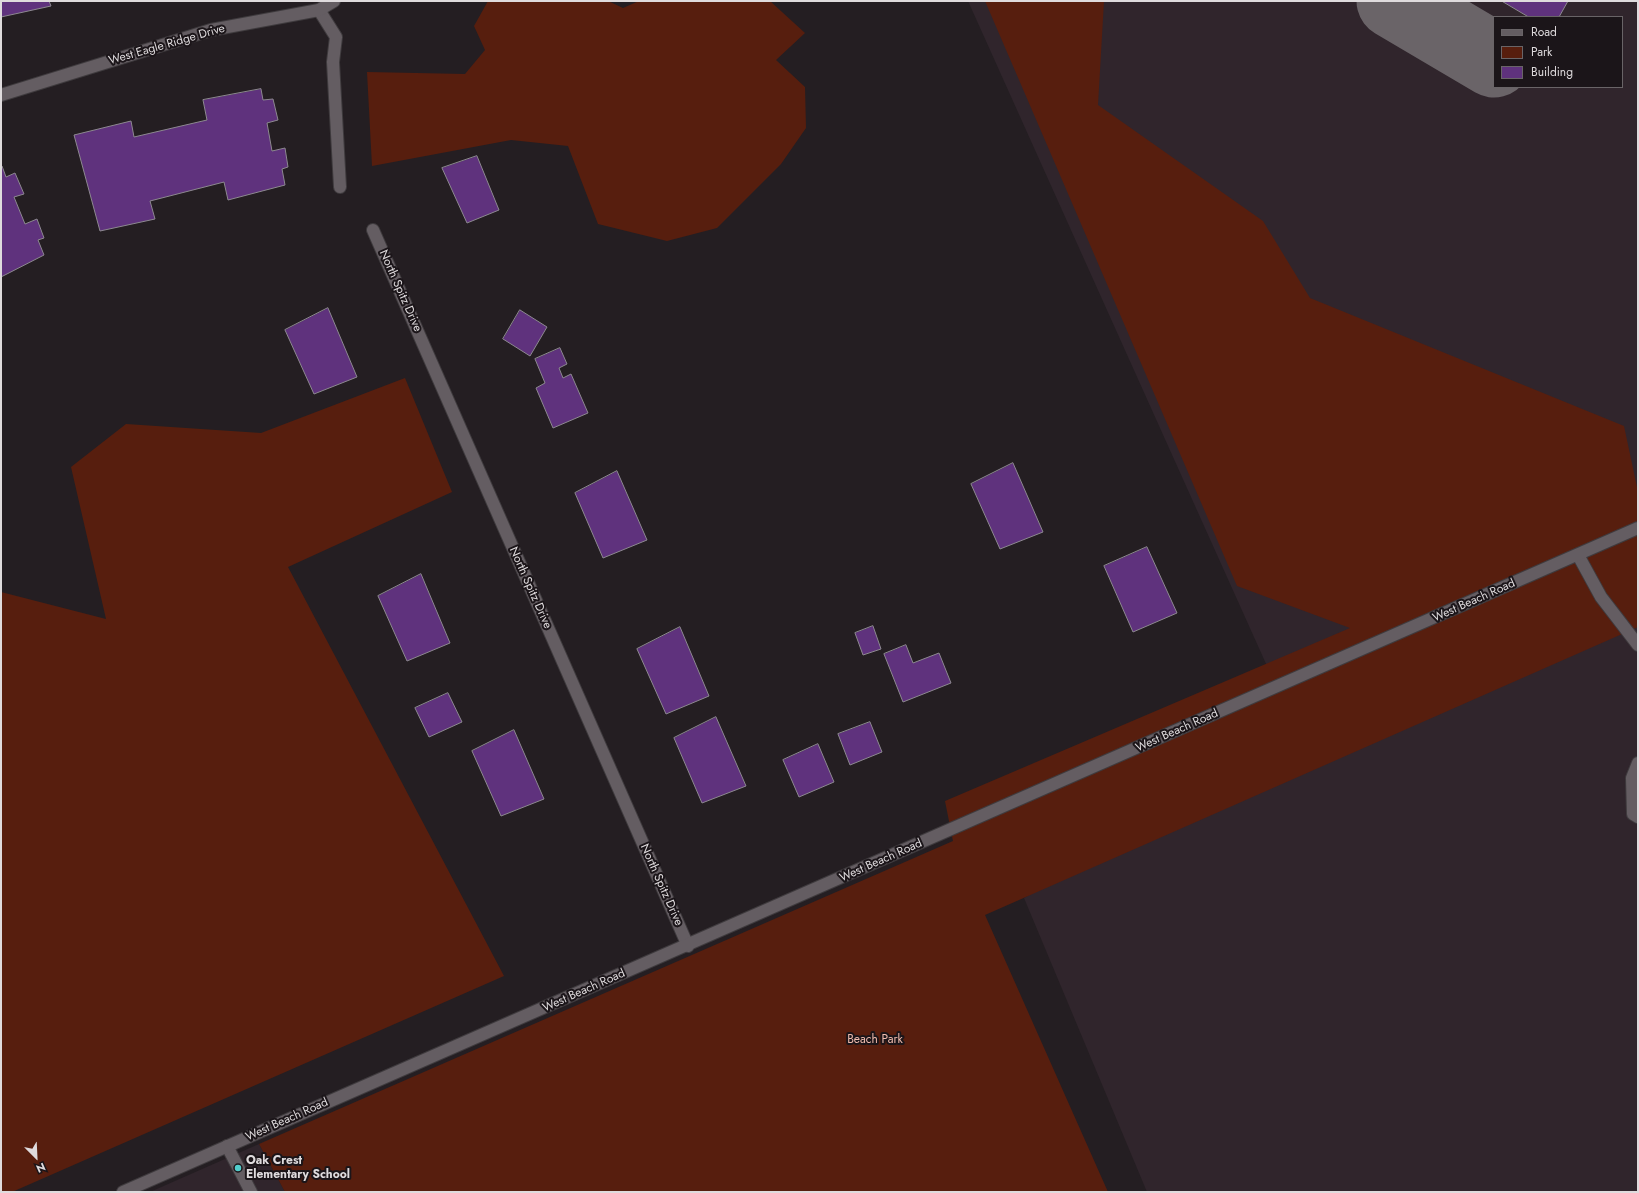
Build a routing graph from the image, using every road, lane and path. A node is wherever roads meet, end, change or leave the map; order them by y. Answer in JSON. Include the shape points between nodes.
{"nodes":[{"id":1,"x":334,"y":1,"type":"edge"},
{"id":2,"x":317,"y":6,"type":"edge"},
{"id":3,"x":1,"y":96,"type":"edge"},
{"id":4,"x":340,"y":188,"type":"dead end"},
{"id":5,"x":373,"y":230,"type":"dead end"},
{"id":6,"x":1638,"y":528,"type":"edge"},
{"id":7,"x":1578,"y":555,"type":"junction"},
{"id":8,"x":1638,"y":645,"type":"edge"},
{"id":9,"x":1638,"y":763,"type":"edge"},
{"id":10,"x":1638,"y":817,"type":"edge"},
{"id":11,"x":688,"y":946,"type":"junction"},
{"id":12,"x":227,"y":1146,"type":"junction"},
{"id":13,"x":123,"y":1192,"type":"edge"},
{"id":14,"x":251,"y":1192,"type":"edge"}],
"edges":[{"from":1,"to":2,"type":"street","name":"West Eagle Ridge Drive"},
{"from":2,"to":3,"type":"street","name":"West Eagle Ridge Drive","via":[[211,30]]},
{"from":2,"to":4,"type":"street","via":[[336,37],[333,62]]},
{"from":5,"to":11,"type":"street","name":"North Spitz Drive"},
{"from":6,"to":7,"type":"street","name":"West Beach Road"},
{"from":7,"to":8,"type":"street","via":[[1601,597]]},
{"from":7,"to":11,"type":"street","name":"West Beach Road"},
{"from":9,"to":10,"type":"street","via":[[1632,778],[1633,814]]},
{"from":11,"to":12,"type":"street","name":"West Beach Road"},
{"from":12,"to":13,"type":"street","name":"West Beach Road"},
{"from":12,"to":14,"type":"street"}]}
